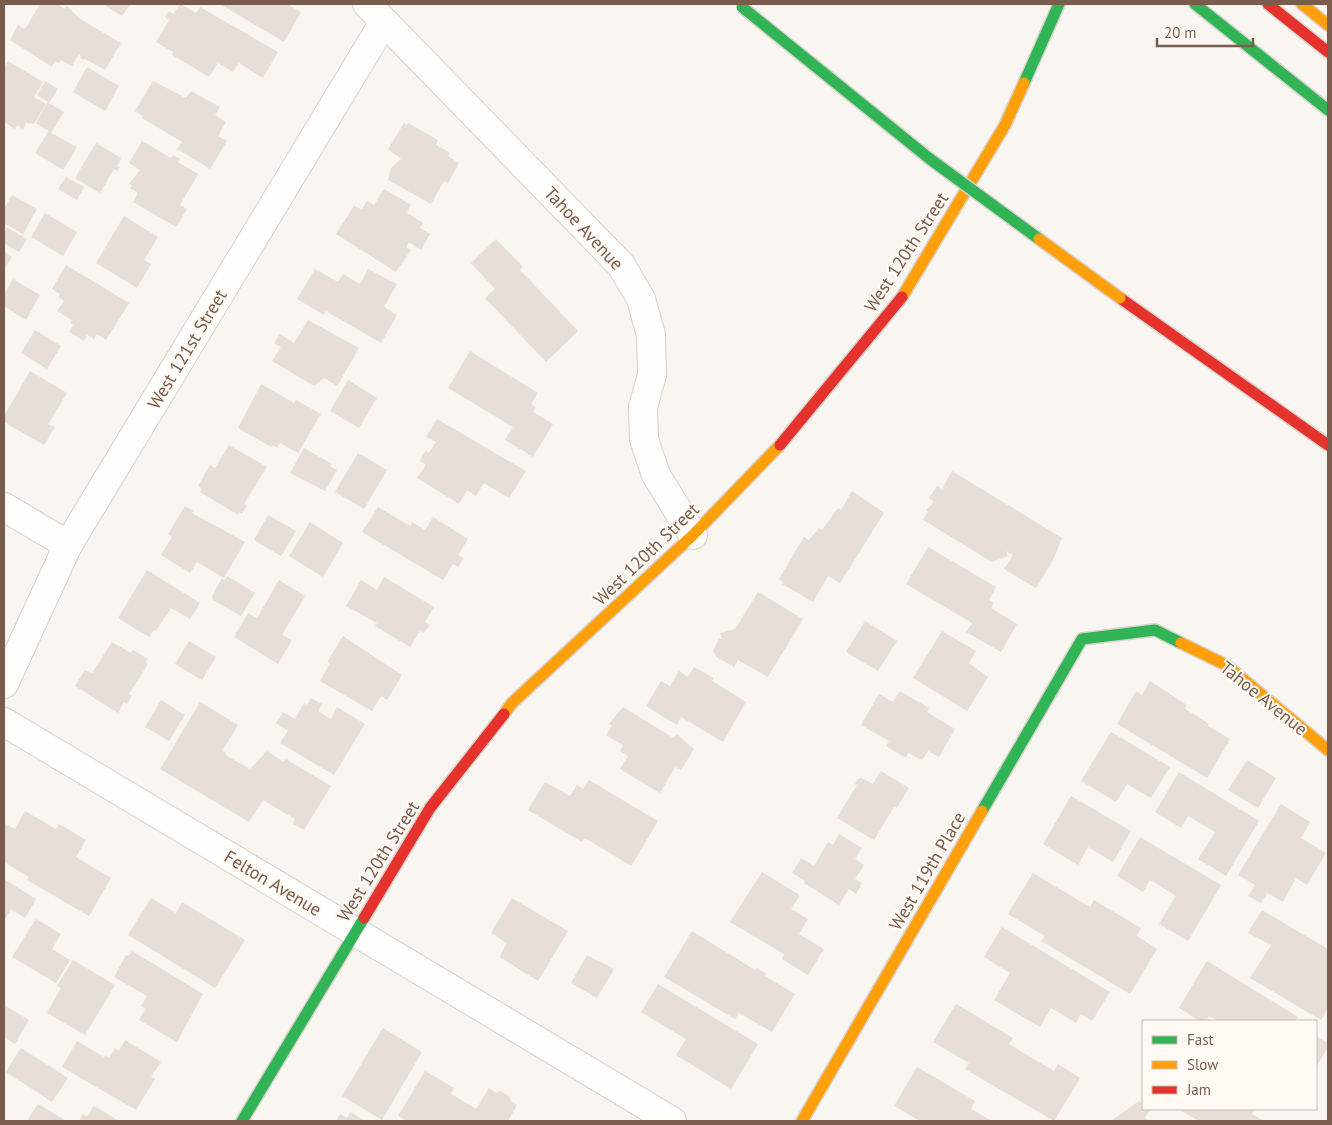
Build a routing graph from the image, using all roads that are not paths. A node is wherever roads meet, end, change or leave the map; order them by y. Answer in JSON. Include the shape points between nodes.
{"nodes":[{"id":1,"x":1058,"y":4,"type":"edge"},
{"id":2,"x":1195,"y":4,"type":"edge"},
{"id":3,"x":1268,"y":4,"type":"edge"},
{"id":4,"x":1302,"y":4,"type":"edge"},
{"id":5,"x":740,"y":6,"type":"edge"},
{"id":6,"x":376,"y":13,"type":"edge"},
{"id":7,"x":1328,"y":25,"type":"edge"},
{"id":8,"x":1328,"y":52,"type":"edge"},
{"id":9,"x":1328,"y":110,"type":"edge"},
{"id":10,"x":1328,"y":445,"type":"edge"},
{"id":11,"x":4,"y":507,"type":"edge"},
{"id":12,"x":693,"y":535,"type":"junction"},
{"id":13,"x":68,"y":545,"type":"junction"},
{"id":14,"x":1082,"y":639,"type":"joint"},
{"id":15,"x":4,"y":684,"type":"edge"},
{"id":16,"x":4,"y":722,"type":"edge"},
{"id":17,"x":1328,"y":750,"type":"edge"},
{"id":18,"x":354,"y":932,"type":"junction"},
{"id":19,"x":242,"y":1121,"type":"edge"},
{"id":20,"x":672,"y":1121,"type":"edge"},
{"id":21,"x":802,"y":1121,"type":"edge"}],
"edges":[{"from":1,"to":12,"type":"main road","name":"West 120th Street","via":[[1005,125],[897,305],[785,440]]},
{"from":2,"to":9,"type":"main road"},
{"from":3,"to":8,"type":"main road"},
{"from":4,"to":7,"type":"main road"},
{"from":5,"to":10,"type":"main road","bridge":true,"via":[[930,159]]},
{"from":6,"to":12,"type":"street","name":"Tahoe Avenue","via":[[621,265],[641,300],[651,334],[652,374],[643,407],[644,439],[656,475]]},
{"from":6,"to":13,"type":"street","name":"West 121st Street"},
{"from":11,"to":13,"type":"street"},
{"from":12,"to":18,"type":"main road","name":"West 120th Street","via":[[512,703],[430,808]]},
{"from":13,"to":15,"type":"street","name":"West 121st Street"},
{"from":14,"to":17,"type":"main road","name":"Tahoe Avenue","via":[[1155,630],[1226,664]]},
{"from":14,"to":21,"type":"main road","name":"West 119th Place"},
{"from":16,"to":18,"type":"street","name":"Felton Avenue"},
{"from":18,"to":19,"type":"main road","name":"West 120th Street"},
{"from":18,"to":20,"type":"street","name":"Felton Avenue"}]}
